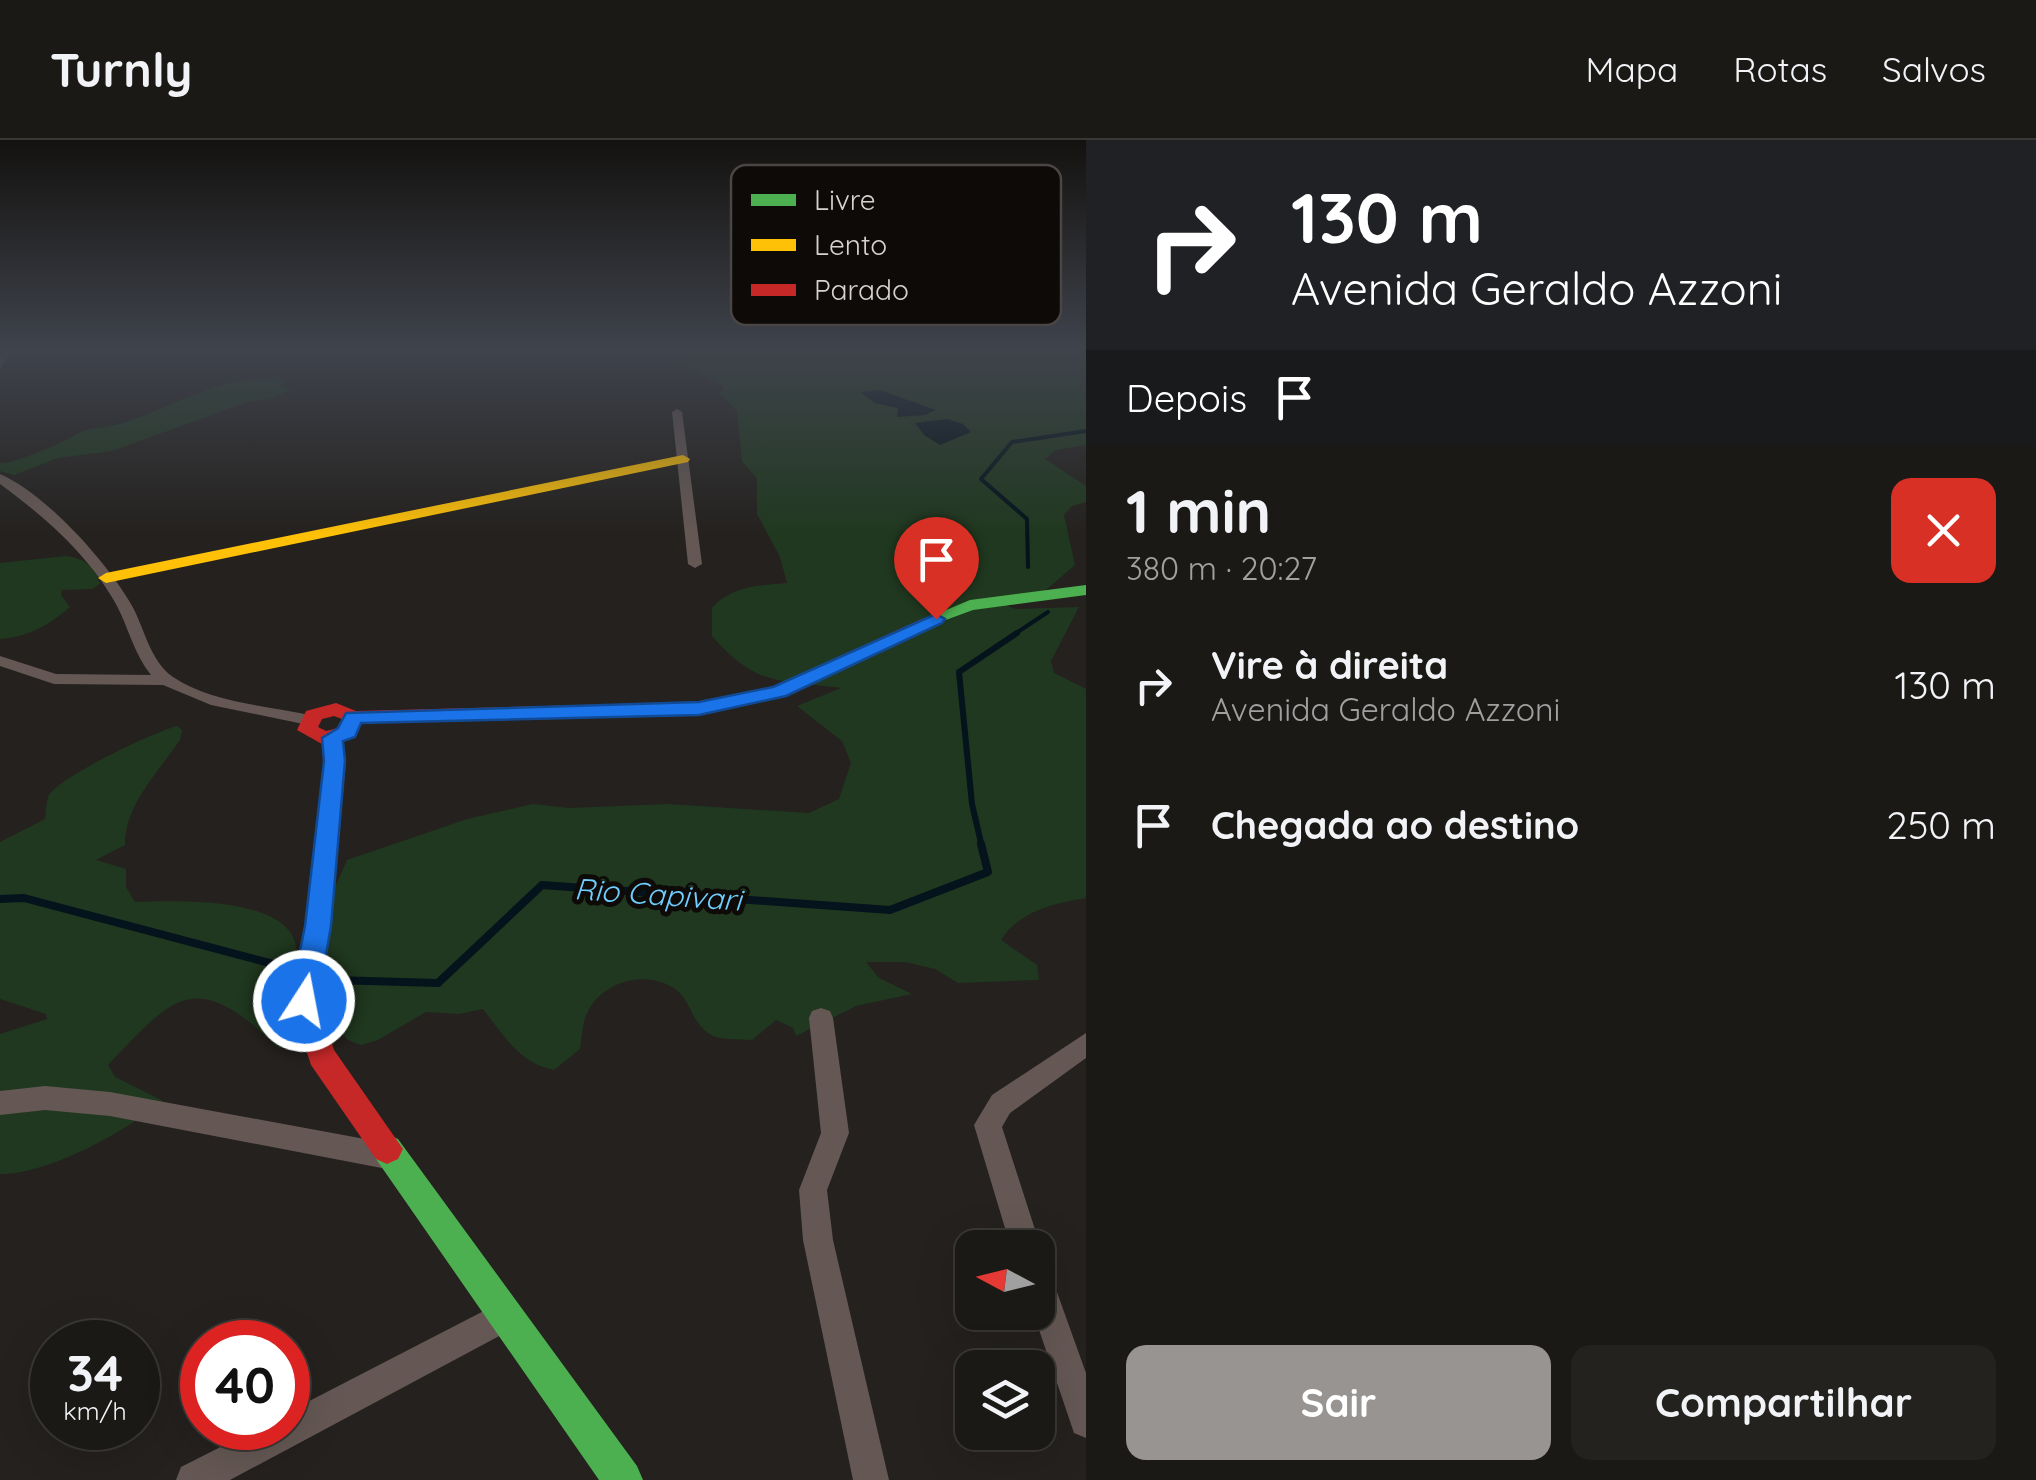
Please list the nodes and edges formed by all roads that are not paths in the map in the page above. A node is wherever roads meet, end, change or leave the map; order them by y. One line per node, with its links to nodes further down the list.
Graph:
1 (677, 412): 2 (street)
2 (682, 459): 6 (street); 7 (street)
3 (0, 478): 4 (street)
4 (20, 495): 5 (street); 7 (street)
5 (0, 501)
6 (695, 564)
7 (106, 578): 10 (street)
8 (1086, 590): 11 (street)
9 (0, 662): 10 (street)
10 (165, 680): 12 (street)
11 (353, 718): 12 (street); 13 (street)
12 (308, 720): 13 (street)
13 (332, 738): 17 (street)
14 (822, 1018): 24 (street)
15 (1086, 1044): 18 (street)
16 (0, 1104): 17 (street)
17 (392, 1157): 19 (street)
18 (1020, 1230)
19 (505, 1316): 22 (street); 23 (street)
20 (1055, 1330): 21 (street)
21 (1086, 1421)
22 (194, 1480)
23 (623, 1480)
24 (871, 1480)

